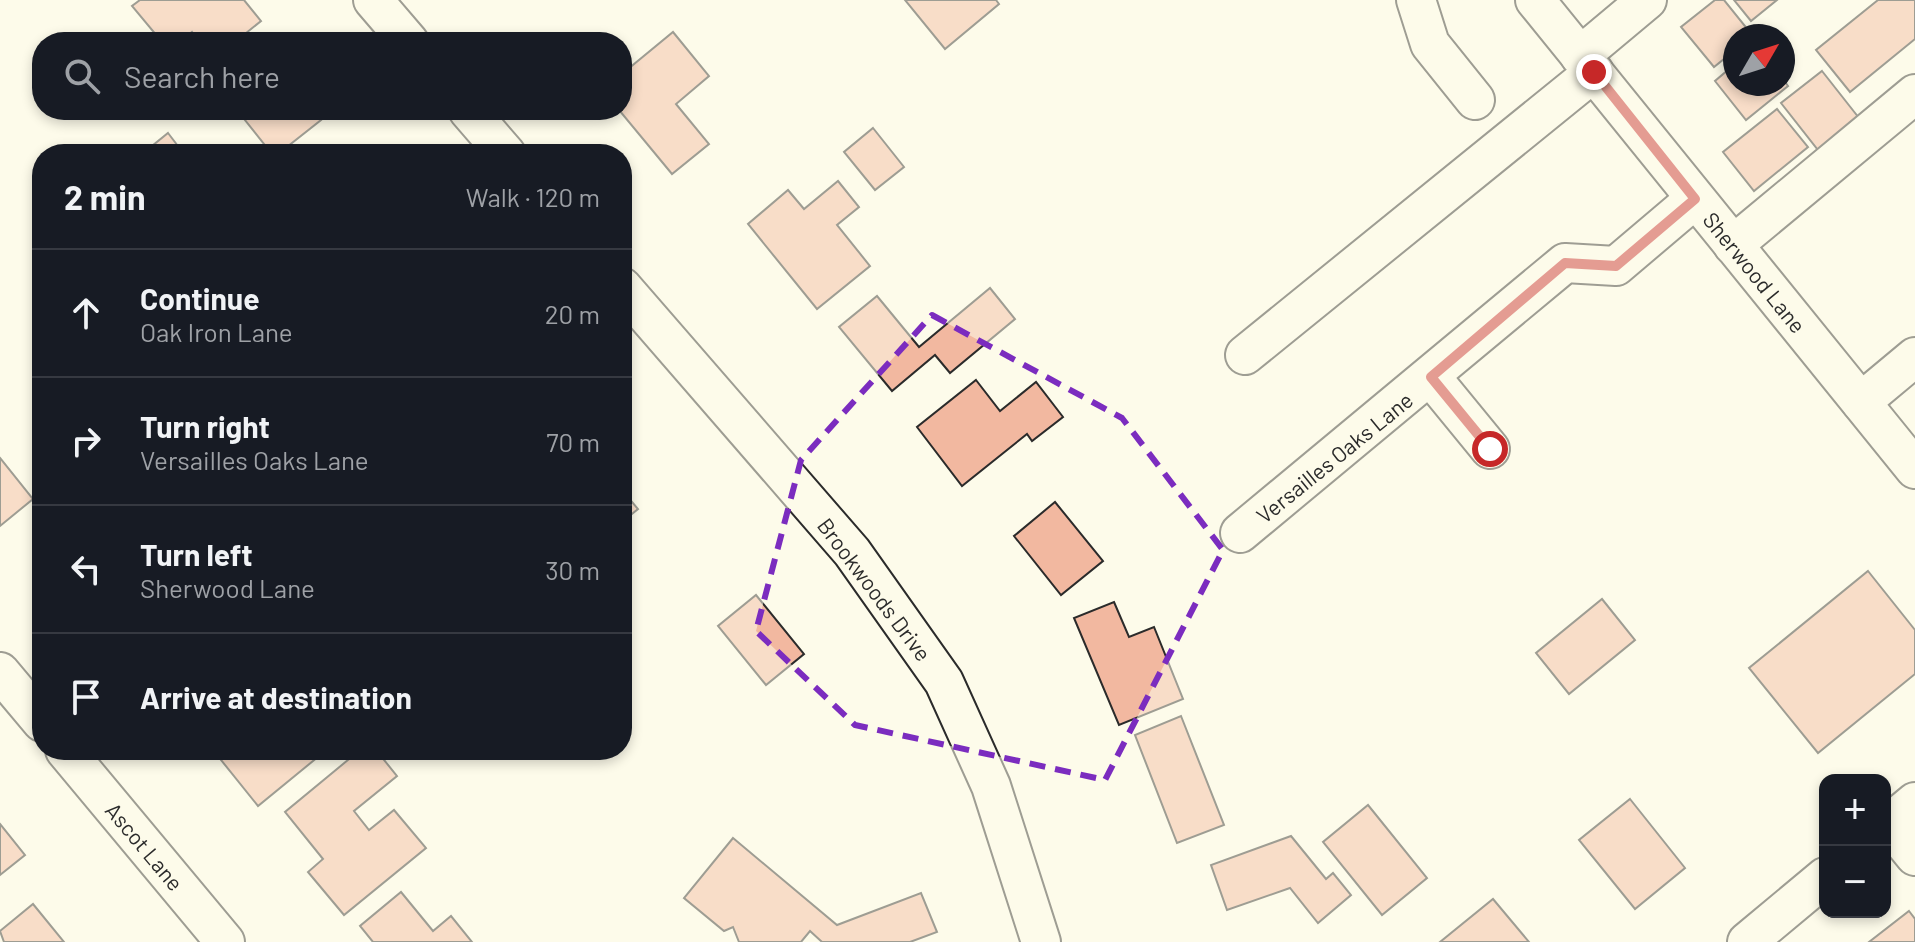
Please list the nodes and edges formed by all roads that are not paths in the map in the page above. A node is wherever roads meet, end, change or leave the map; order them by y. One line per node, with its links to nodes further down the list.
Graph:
1 (373, 0): 5 (street)
2 (1416, 0): 8 (street)
3 (1535, 0): 6 (street, Sherwood Lane)
4 (1647, 0): 6 (street)
5 (400, 32)
6 (1587, 64): 11 (street, Sherwood Lane); 14 (street)
7 (1915, 94): 12 (street)
8 (1475, 100)
9 (477, 120): 10 (street)
10 (497, 144)
11 (1695, 199): 12 (street, Sherwood Lane); 16 (street, Versailles Oaks Lane)
12 (1733, 245): 17 (street, Sherwood Lane)
13 (632, 299): 28 (street, Brookwoods Drive)
14 (1245, 355)
15 (1915, 357): 17 (street)
16 (1431, 377): 18 (street); 20 (street, Versailles Oaks Lane)
17 (1861, 402): 19 (street, Sherwood Lane)
18 (1490, 449)
19 (1915, 469)
20 (1240, 533)
21 (0, 672): 22 (street)
22 (32, 710)
23 (73, 760): 27 (street, Ascot Lane)
24 (1896, 818): 25 (street)
25 (1915, 856)
26 (1819, 882): 29 (street)
27 (225, 942)
28 (1041, 942)
29 (1747, 942)

